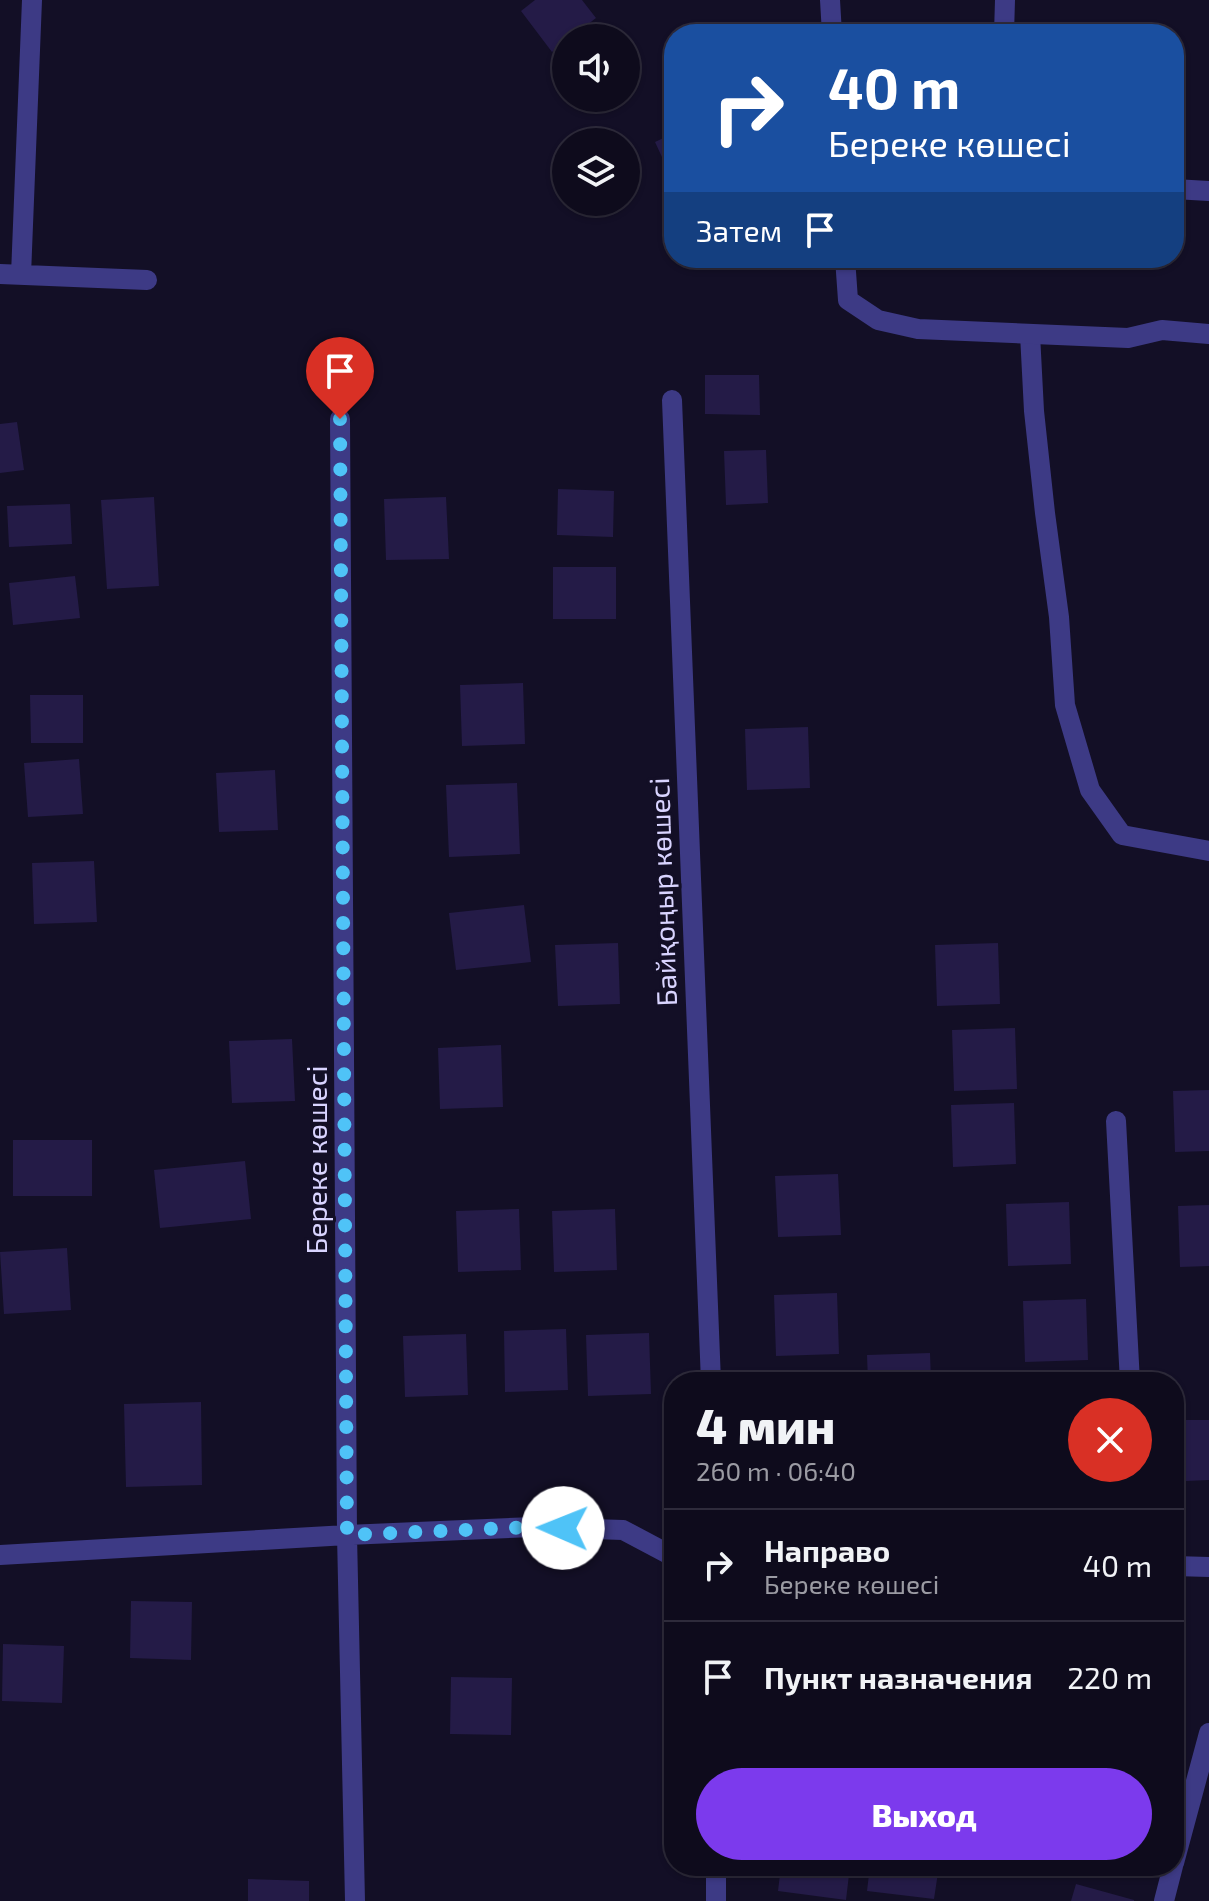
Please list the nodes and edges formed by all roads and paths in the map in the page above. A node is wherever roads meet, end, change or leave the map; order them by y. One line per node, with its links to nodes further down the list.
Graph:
1 (32, 0): 10 (street)
2 (830, 0): 4 (street)
3 (1005, 0): 5 (street)
4 (831, 24)
5 (1004, 24)
6 (1184, 190): 7 (street)
7 (1209, 191)
8 (846, 268): 12 (street)
9 (0, 274): 10 (street)
10 (21, 275): 11 (street)
11 (147, 280)
12 (1030, 334): 13 (street); 16 (street)
13 (1209, 334)
14 (672, 400): 18 (street, Байқоңыр көшесі)
15 (340, 419): 20 (street, Береке көшесі)
16 (1209, 851)
17 (1116, 1121): 19 (street)
18 (711, 1372)
19 (1129, 1372)
20 (347, 1535): 21 (street); 22 (street); 29 (street, Береке көшесі)
21 (664, 1552)
22 (0, 1555)
23 (1184, 1566): 24 (street)
24 (1209, 1567)
25 (1209, 1733): 26 (street)
26 (1184, 1827)
27 (716, 1876): 30 (street)
28 (1171, 1876): 31 (street)
29 (355, 1901)
30 (716, 1901)
31 (1164, 1901)

